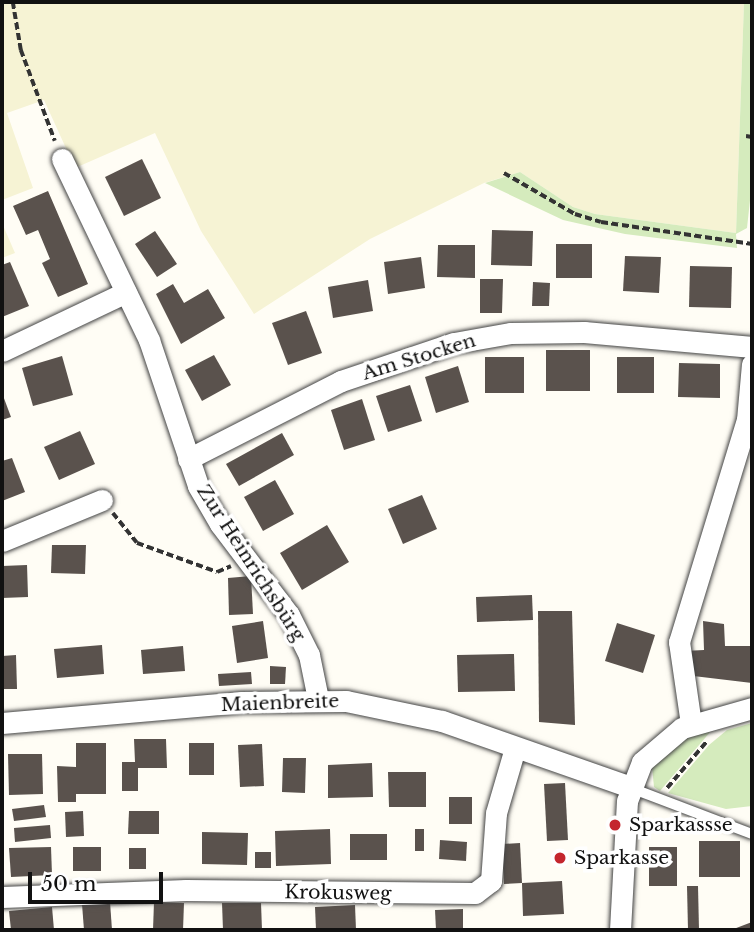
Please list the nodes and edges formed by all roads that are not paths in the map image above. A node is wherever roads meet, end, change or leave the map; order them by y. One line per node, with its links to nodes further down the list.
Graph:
1 (62, 159): 2 (street, Zur Heinrichsbürg)
2 (126, 292): 4 (street); 6 (street, Zur Heinrichsbürg)
3 (752, 347): 6 (street, Am Stocken)
4 (2, 351)
5 (752, 364): 12 (street)
6 (188, 459): 9 (street, Zur Heinrichsbürg)
7 (102, 500): 8 (street)
8 (2, 541)
9 (318, 698): 11 (street, Maienbreite); 13 (street, Maienbreite)
10 (752, 708): 12 (street)
11 (2, 723)
12 (691, 724): 14 (street)
13 (515, 748): 14 (street, Maienbreite); 16 (street, Krokusweg)
14 (630, 787): 15 (lane); 17 (street)
15 (752, 834)
16 (2, 896)
17 (620, 930)

